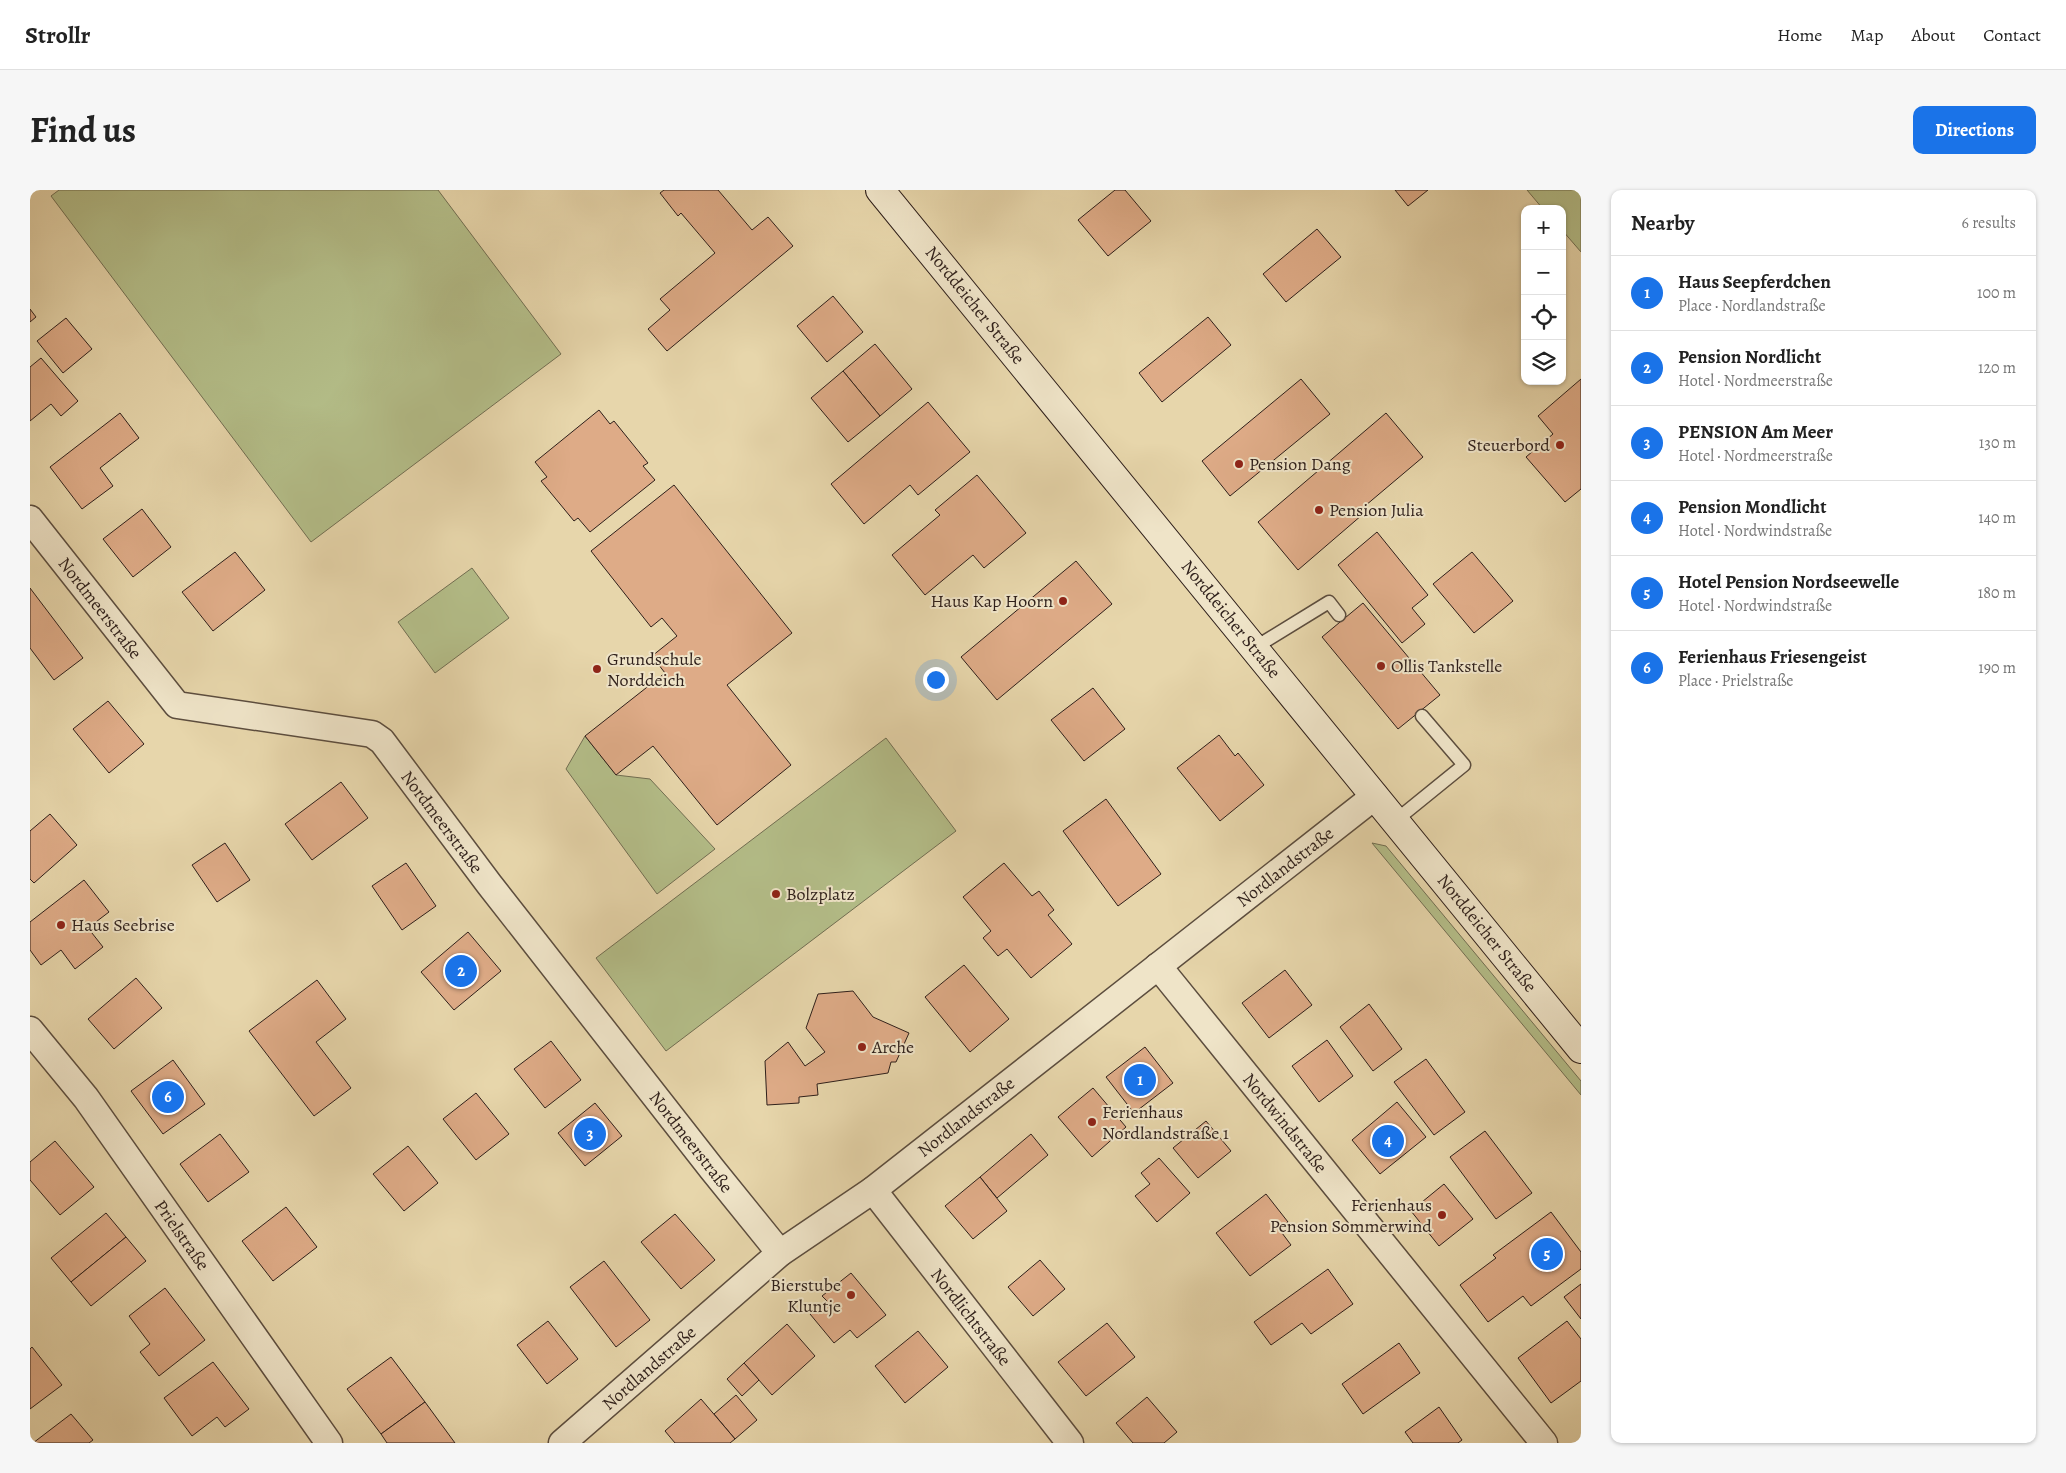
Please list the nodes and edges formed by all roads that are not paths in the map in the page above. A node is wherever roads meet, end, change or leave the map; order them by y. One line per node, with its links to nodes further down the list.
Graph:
1 (880, 190): 4 (street, Norddeicher Straße)
2 (30, 519): 12 (street, Nordmeerstraße)
3 (1339, 615): 4 (lane)
4 (1254, 648): 6 (street, Norddeicher Straße)
5 (1422, 716): 7 (lane)
6 (1375, 796): 7 (street, Norddeicher Straße); 8 (street, Nordlandstraße)
7 (1395, 821): 10 (street, Norddeicher Straße)
8 (1158, 966): 11 (street, Nordlandstraße); 16 (street, Nordwindstraße)
9 (30, 1030): 13 (street, Prielstraße)
10 (1581, 1048)
11 (872, 1190): 12 (street, Nordlandstraße); 15 (street, Nordlichtstraße)
12 (780, 1253): 14 (street, Nordlandstraße)
13 (329, 1443)
14 (562, 1443)
15 (1070, 1443)
16 (1544, 1443)

